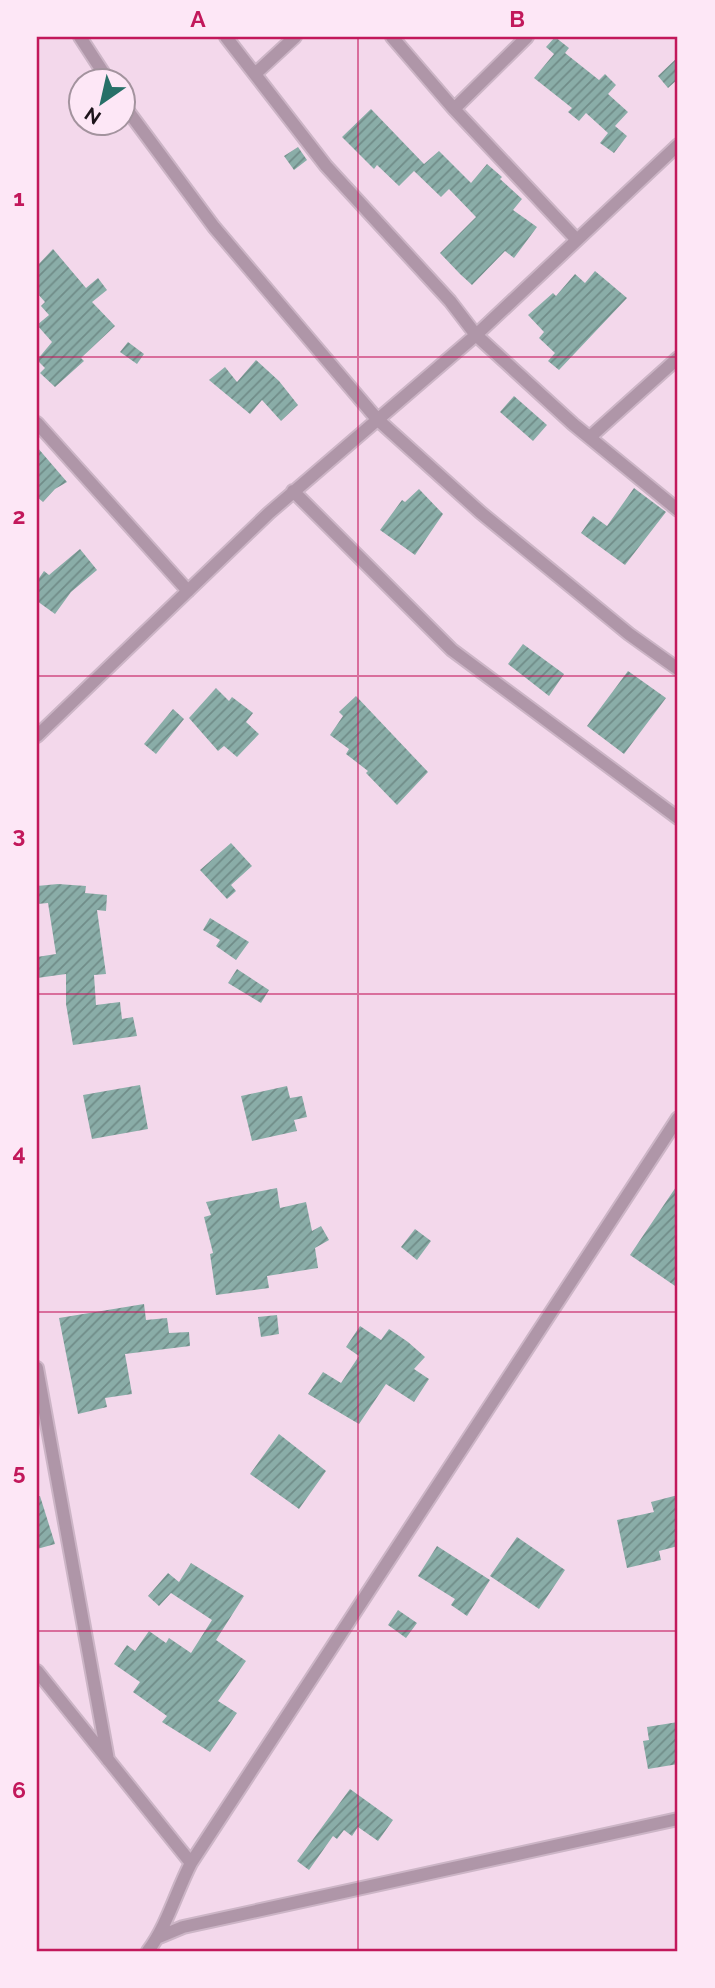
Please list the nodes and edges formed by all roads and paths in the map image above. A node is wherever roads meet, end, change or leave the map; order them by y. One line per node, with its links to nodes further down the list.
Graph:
1 (80, 37): 6 (street)
2 (226, 37): 7 (street)
3 (295, 37): 7 (street)
4 (392, 37): 8 (street)
5 (527, 37): 8 (street)
6 (99, 66)
7 (255, 74): 12 (street)
8 (454, 109): 11 (street)
9 (136, 122): 14 (street)
10 (678, 145): 11 (street)
11 (576, 239): 12 (street)
12 (475, 335): 14 (street); 16 (street)
13 (678, 358): 16 (street)
14 (377, 419): 17 (street); 20 (street)
15 (37, 423): 19 (street)
16 (590, 438): 18 (street)
17 (293, 491): 19 (street); 22 (street)
18 (678, 510)
19 (188, 591): 21 (street)
20 (678, 669)
21 (37, 736)
22 (678, 818)
23 (678, 1118): 28 (street)
24 (37, 1368): 26 (street)
25 (37, 1671): 26 (street)
26 (108, 1760): 28 (street)
27 (678, 1819): 29 (street)
28 (191, 1863): 29 (street)
29 (159, 1937): 30 (street)
30 (148, 1951)

